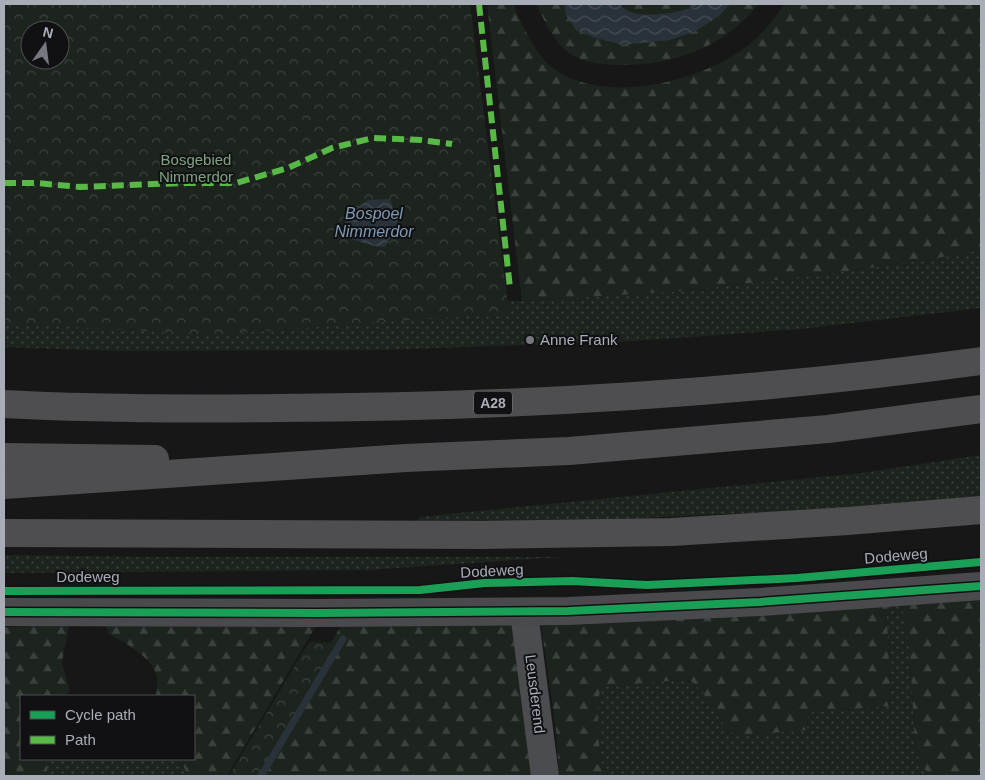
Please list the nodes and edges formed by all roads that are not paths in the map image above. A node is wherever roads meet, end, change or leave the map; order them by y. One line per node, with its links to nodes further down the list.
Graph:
1 (981, 361): 2 (highway, A28)
2 (4, 404)
3 (981, 409): 5 (highway)
4 (4, 456): 5 (highway)
5 (406, 458): 6 (highway)
6 (4, 485)
7 (981, 510): 8 (highway)
8 (4, 533)
9 (981, 586): 11 (street)
10 (4, 612): 11 (street)
11 (524, 612): 12 (street, Leusderend)
12 (545, 776)

